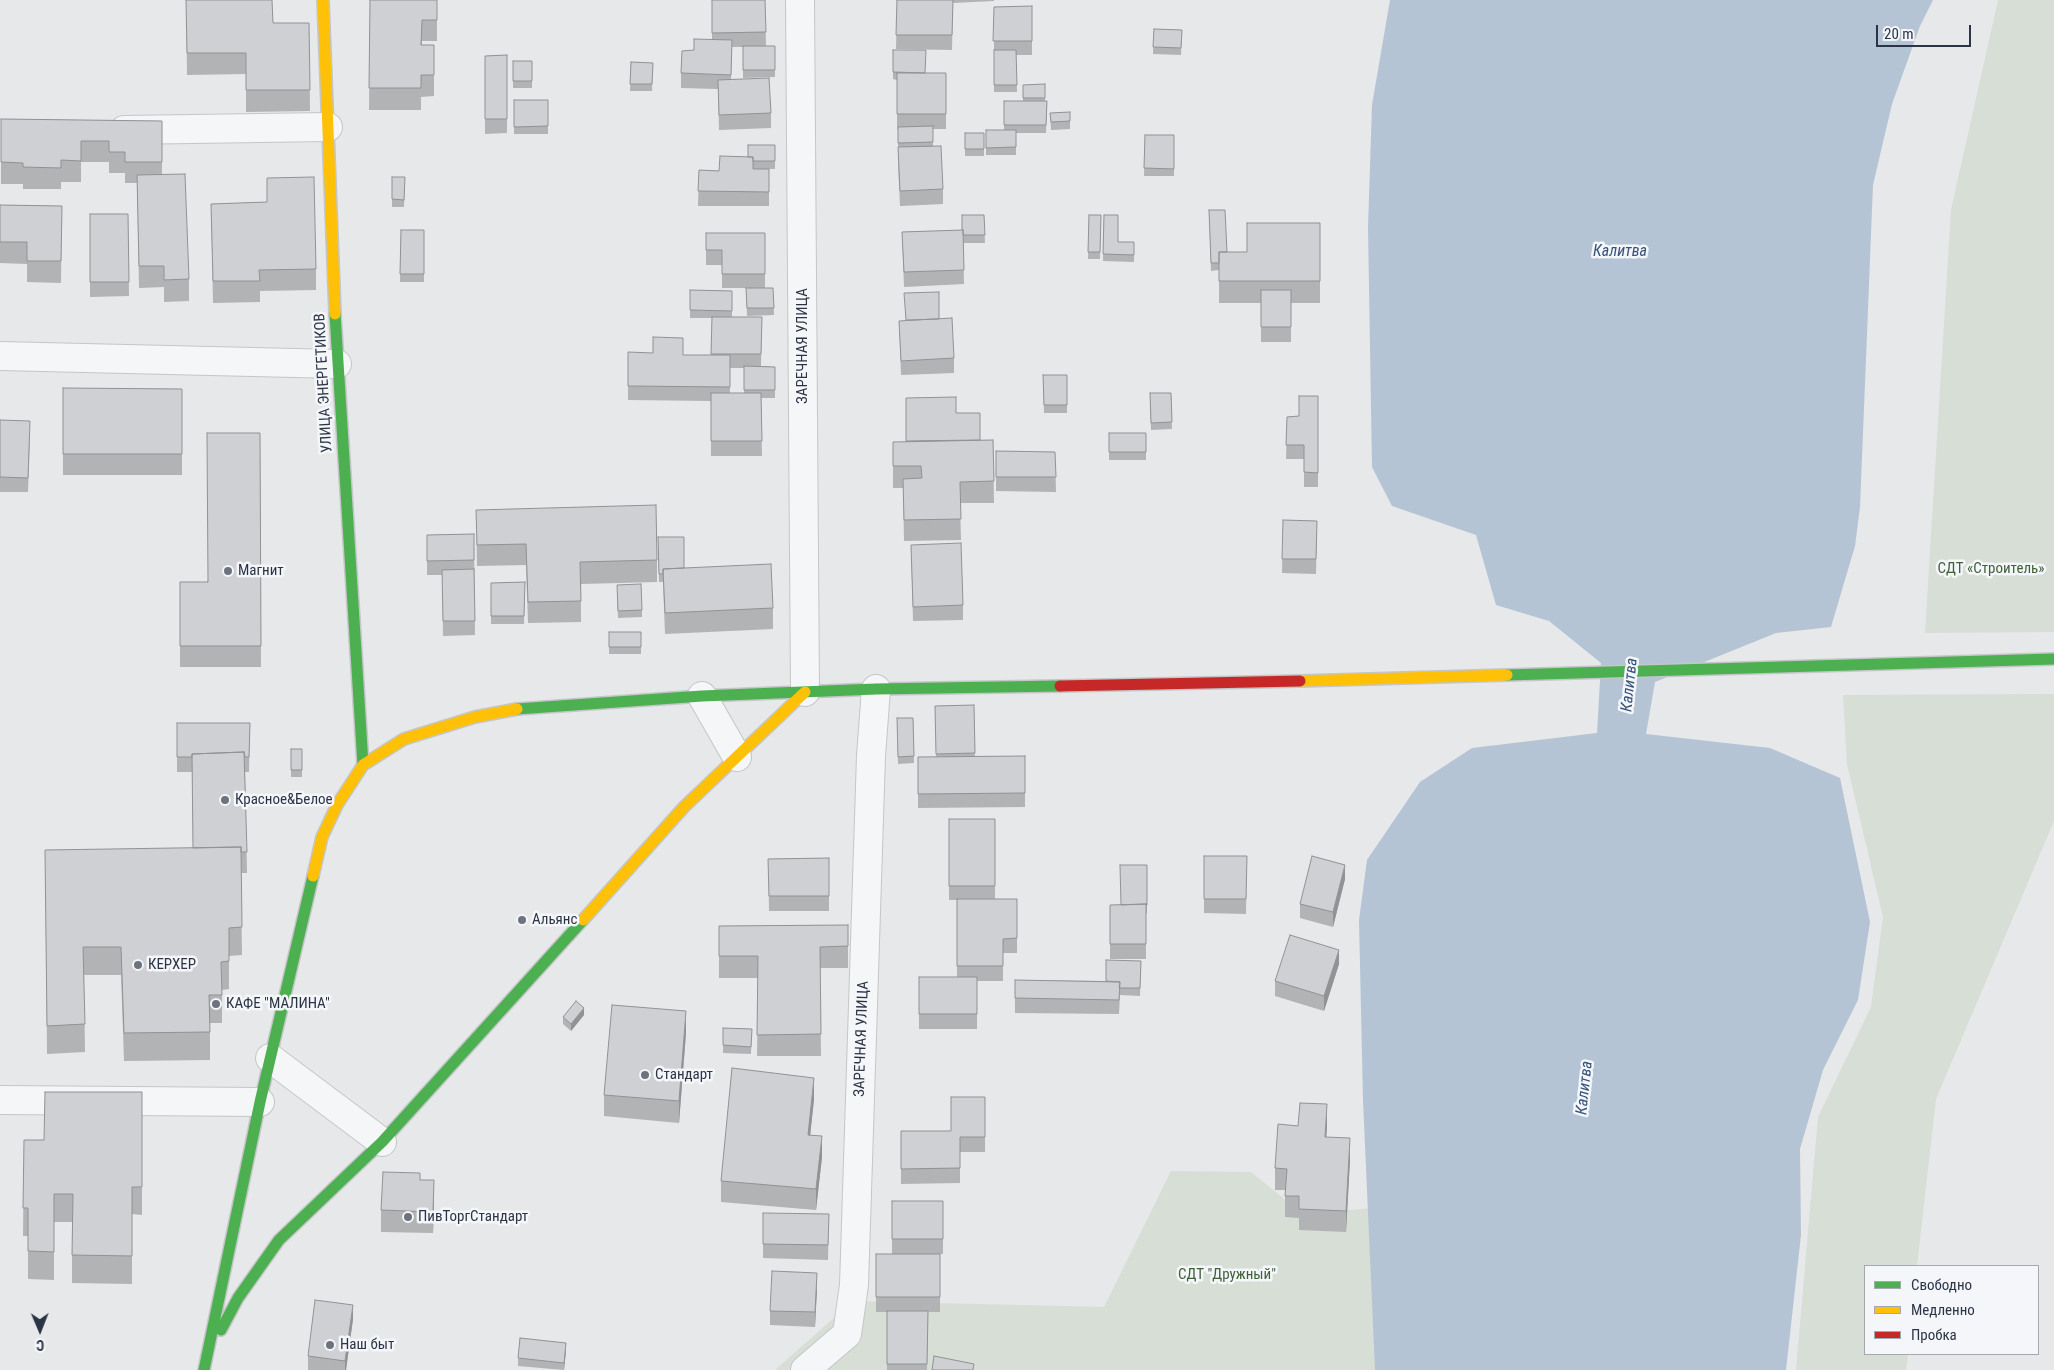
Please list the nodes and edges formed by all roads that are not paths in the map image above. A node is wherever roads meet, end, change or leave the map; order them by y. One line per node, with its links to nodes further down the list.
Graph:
1 (323, 0): 3 (main road, УЛИЦА ЭНЕРГЕТИКОВ)
2 (800, 0): 9 (street, ЗАРЕЧНАЯ УЛИЦА)
3 (328, 127): 4 (street); 6 (main road, УЛИЦА ЭНЕРГЕТИКОВ)
4 (100, 130)
5 (0, 356): 6 (street)
6 (337, 364): 12 (main road, УЛИЦА ЭНЕРГЕТИКОВ)
7 (2054, 659): 8 (main road)
8 (876, 689): 9 (main road); 18 (street, ЗАРЕЧНАЯ УЛИЦА)
9 (805, 692): 10 (main road); 11 (main road)
10 (702, 696): 11 (street); 12 (main road)
11 (736, 757): 16 (main road)
12 (364, 764): 13 (main road)
13 (270, 1058): 15 (main road); 16 (street)
14 (0, 1100): 15 (street)
15 (260, 1102): 17 (main road)
16 (382, 1142): 17 (main road)
17 (209, 1367)
18 (804, 1370)

